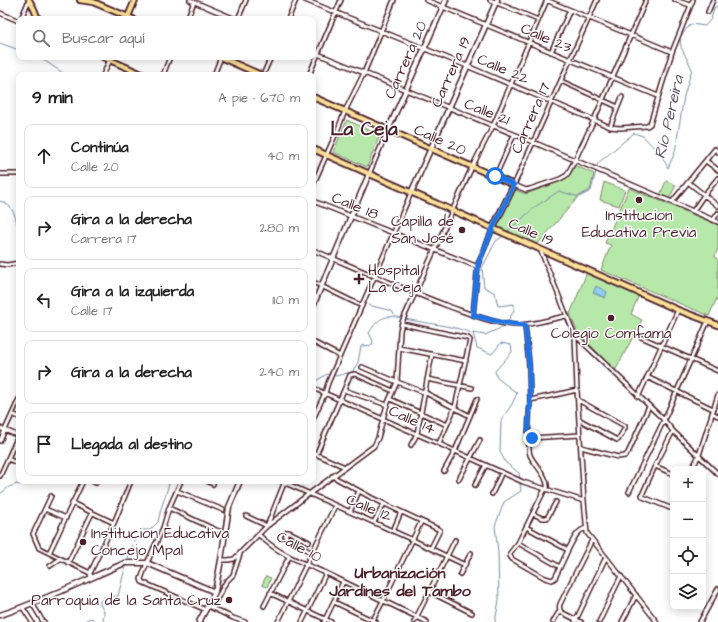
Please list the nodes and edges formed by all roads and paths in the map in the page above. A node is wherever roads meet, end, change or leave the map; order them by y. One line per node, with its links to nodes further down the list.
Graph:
1 (29, 0): 25 (main road); 30 (street)
2 (80, 0): 19 (main road)
3 (135, 0): 33 (main road)
4 (190, 0): 20 (street)
5 (246, 0): 36 (street)
6 (296, 0): 37 (street)
7 (305, 0): 29 (street, Calle 22)
8 (341, 0): 29 (street)
9 (394, 0): 42 (street)
10 (426, 0): 24 (street, Calle 23)
11 (446, 0): 24 (main road, Carrera 20)
12 (490, 0): 21 (street)
13 (547, 0): 26 (street); 40 (street)
14 (597, 0): 38 (street, Carrera 17)
15 (646, 0): 43 (street)
16 (675, 0): 23 (street)
17 (693, 0): 23 (street)
18 (713, 0): 27 (street)
19 (94, 1): 32 (main road)
20 (195, 1): 34 (street); 35 (street)
21 (496, 1): 40 (street); 41 (main road, Carrera 19)
22 (35, 2): 25 (main road)
23 (690, 5): 47 (street)
24 (443, 7): 41 (street, Calle 23); 45 (main road, Carrera 20)
25 (34, 9): 31 (main road)
26 (570, 10): 38 (street); 46 (street)
27 (708, 12)
28 (0, 13): 39 (street)
29 (336, 13): 42 (street, Calle 22); 48 (street)
30 (22, 16)
31 (37, 16)
32 (125, 16)
33 (130, 16)
34 (188, 16)
35 (229, 16)
36 (238, 16)
37 (289, 16)
38 (589, 18): 43 (street); 57 (street, Carrera 17)
39 (16, 20)
40 (538, 20): 44 (street)
41 (486, 25): 44 (street, Calle 23); 58 (main road, Carrera 19)
42 (381, 31): 45 (street, Calle 22); 66 (street)
43 (631, 35): 47 (street); 67 (street)
44 (528, 43): 46 (street, Calle 23); 69 (street)
45 (424, 49): 58 (street, Calle 22); 70 (main road, Carrera 20)
46 (551, 52): 57 (street, Calle 23)
47 (672, 52): 71 (street)
48 (318, 54): 49 (street); 66 (street, Calle 21)
49 (316, 59)
50 (110, 60): 59 (street)
51 (112, 60): 60 (main road)
52 (169, 60): 61 (street)
53 (220, 60): 62 (street)
54 (228, 60): 63 (main road)
55 (270, 60): 64 (street)
56 (315, 60): 65 (street)
57 (570, 60): 67 (street, Calle 23); 68 (street, Carrera 17)
58 (467, 66): 69 (street, Calle 22); 77 (main road, Carrera 19)
59 (104, 72)
60 (138, 72)
61 (164, 72)
62 (215, 72)
63 (255, 72)
64 (264, 72)
65 (310, 72)
66 (364, 73): 70 (street, Calle 21); 78 (street)
67 (613, 78): 71 (street, Calle 23); 74 (street)
68 (561, 81): 74 (street); 75 (street, Carrera 17)
69 (510, 84): 75 (street, Calle 22); 80 (street)
70 (405, 90): 77 (street, Calle 21); 82 (main road, Carrera 20)
71 (658, 96): 81 (street, Calle 22)
72 (622, 97): 76 (street)
73 (316, 98): 78 (main road, Calle 20)
74 (603, 100): 76 (street); 79 (street)
75 (551, 102): 79 (street, Calle 22); 84 (street, Carrera 17)
76 (618, 107): 81 (street)
77 (449, 108): 80 (street, Calle 21); 86 (main road, Carrera 19)
78 (345, 111): 82 (main road, Calle 20); 89 (street)
79 (594, 120): 81 (street, Calle 22); 90 (street)
80 (493, 126): 83 (street, Calle 21); 92 (street)
81 (610, 127)
82 (388, 130): 86 (main road, Calle 20); 96 (street, Carrera 20)
83 (514, 135): 84 (street, Calle 21); 97 (street)
84 (533, 142): 90 (street, Calle 21); 101 (street, Carrera 17)
85 (718, 146): 88 (street)
86 (431, 149): 92 (main road, Calle 20); 102 (main road, Carrera 19)
87 (316, 150): 89 (main road, Calle 19)
88 (717, 150): 91 (street)
89 (326, 155): 96 (main road, Calle 19); 98 (street)
90 (575, 160): 101 (street); 105 (street, Calle 21)
91 (706, 161): 93 (street); 100 (street)
92 (472, 166): 97 (main road, Calle 20); 107 (street)
93 (718, 170)
94 (0, 174): 95 (street)
95 (16, 174)
96 (369, 174): 102 (main road, Calle 19); 110 (main road, Carrera 20)
97 (495, 176): 101 (main road, Calle 20)
98 (316, 178)
99 (718, 178): 103 (street)
100 (688, 182): 103 (street); 105 (street)
101 (514, 185): 113 (main road, Carrera 17)
102 (412, 192): 107 (main road, Calle 19); 114 (street, Carrera 19)
103 (704, 195): 106 (street); 108 (street)
104 (316, 202): 110 (street, Calle 18)
105 (672, 202): 108 (street, Calle 21)
106 (718, 206)
107 (452, 210): 113 (main road, Calle 19); 116 (street)
108 (693, 211): 111 (street, Calle 21)
109 (718, 212): 111 (street)
110 (351, 216): 114 (street, Calle 18); 118 (main road, Carrera 20)
111 (713, 220): 112 (street, Calle 21)
112 (718, 222)
113 (493, 228): 115 (main road, Calle 19); 121 (street, Carrera 17)
114 (394, 233): 116 (street, Calle 18); 122 (street, Carrera 19)
115 (540, 249): 128 (main road, Calle 19); 130 (street)
116 (434, 250): 121 (street, Calle 18); 125 (street)
117 (316, 251): 118 (street)
118 (333, 259): 122 (street); 124 (main road, Carrera 20)
119 (0, 264): 120 (street)
120 (16, 264)
121 (478, 267): 129 (street, Carrera 17)
122 (375, 276): 125 (street); 127 (street, Carrera 19)
123 (316, 283): 124 (street)
124 (322, 286): 126 (main road, Carrera 20); 127 (street)
125 (415, 294): 129 (street); 132 (street)
126 (316, 299)
127 (362, 306): 143 (street, Carrera 19)
128 (678, 310): 131 (main road, Calle 19); 140 (street)
129 (473, 315): 133 (street)
130 (567, 316): 133 (street); 135 (street)
131 (708, 321): 134 (main road, Calle 19); 144 (street)
132 (402, 323): 141 (street); 145 (street)
133 (525, 325): 165 (street)
134 (718, 325)
135 (575, 336): 138 (street); 139 (street)
136 (641, 337): 140 (street)
137 (316, 344): 143 (street)
138 (583, 344): 139 (street); 161 (street)
139 (576, 346): 155 (street)
140 (661, 346): 144 (street); 148 (street)
141 (399, 348): 142 (street); 150 (street)
142 (432, 354): 145 (street); 149 (street)
143 (340, 356): 158 (street, Carrera 19)
144 (691, 358): 147 (street); 157 (street)
145 (466, 361): 151 (street)
146 (362, 367): 150 (street)
147 (718, 370)
148 (647, 377): 157 (street); 161 (street)
149 (427, 379): 151 (street); 159 (street)
150 (397, 382): 156 (street); 159 (street)
151 (460, 386): 152 (street); 171 (street)
152 (472, 388)
153 (316, 389): 158 (street, Calle 14)
154 (344, 390): 156 (street); 163 (street); 168 (street)
155 (577, 390): 165 (street); 166 (street)
156 (393, 391): 162 (street)
157 (676, 392): 172 (street); 181 (street)
158 (325, 393): 163 (street, Calle 14); 173 (street, Carrera 19)
159 (426, 393): 171 (street); 175 (street)
160 (718, 395): 167 (street)
161 (638, 397): 170 (street)
162 (390, 399): 168 (street); 175 (street)
163 (340, 400): 179 (street, Calle 14); 197 (street)
164 (477, 400): 177 (street)
165 (530, 400): 189 (street)
166 (578, 400): 180 (street); 180 (street)
167 (717, 401): 172 (street)
168 (387, 405): 179 (street)
169 (16, 406): 174 (street)
170 (648, 406): 181 (street); 195 (street)
171 (455, 407): 177 (street); 182 (street)
172 (713, 411): 178 (street); 199 (street)
173 (316, 412)
174 (12, 414): 176 (street); 184 (street)
175 (422, 414): 182 (street); 186 (street)
176 (16, 416)
177 (470, 416): 196 (street)
178 (718, 416)
179 (383, 419): 186 (street, Calle 14); 206 (street)
180 (580, 420): 188 (street)
181 (664, 420): 185 (street); 224 (street)
182 (447, 425): 193 (street)
183 (0, 428): 184 (street)
184 (5, 430): 187 (street); 191 (street)
185 (673, 431): 199 (street); 204 (street)
186 (417, 434): 193 (street, Calle 14); 194 (street)
187 (16, 435)
188 (580, 435): 189 (street); 195 (street)
189 (530, 438): 221 (street)
190 (480, 440): 200 (street)
191 (0, 441)
192 (16, 441): 201 (street)
193 (439, 443): 196 (street, Calle 14)
194 (411, 445)
195 (581, 447): 228 (street)
196 (455, 451): 200 (street, Calle 14); 207 (street)
197 (316, 452)
198 (316, 454): 206 (street)
199 (698, 455): 205 (street); 210 (street)
200 (471, 458): 203 (street, Calle 14); 213 (street)
201 (8, 459): 202 (street); 211 (street)
202 (16, 463)
203 (486, 465): 208 (street, Calle 14); 220 (street)
204 (655, 466): 209 (street); 234 (street)
205 (693, 466)
206 (345, 467): 212 (street)
207 (444, 472)
208 (502, 472): 221 (street, Calle 14); 226 (street)
209 (670, 473)
210 (718, 474)
211 (0, 476)
212 (332, 476): 223 (street); 225 (street)
213 (459, 479)
214 (82, 484): 230 (street)
215 (130, 484): 245 (street)
216 (180, 484): 222 (street)
217 (239, 484): 250 (main road)
218 (283, 484): 246 (street)
219 (288, 484): 225 (street, Calle 12)
220 (475, 485)
221 (546, 489): 228 (street, Calle 14); 240 (street)
222 (177, 491): 233 (street); 236 (street)
223 (359, 491): 231 (street); 237 (street)
224 (629, 492)
225 (309, 494): 232 (street, Calle 12); 246 (street)
226 (492, 494)
227 (51, 496): 235 (street)
228 (584, 501): 248 (street)
229 (556, 502): 240 (street)
230 (72, 503): 239 (street); 242 (street)
231 (384, 504): 238 (street); 243 (street)
232 (335, 506): 237 (street, Calle 12); 261 (street)
233 (169, 508): 250 (street); 269 (street)
234 (670, 508)
235 (45, 509): 242 (street); 260 (street)
236 (222, 510)
237 (350, 512): 243 (street, Calle 12)
238 (402, 512): 244 (street); 249 (street)
239 (92, 513): 245 (street); 268 (street)
240 (533, 514): 247 (street)
241 (246, 516): 246 (street)
242 (66, 518): 260 (street)
243 (374, 522): 249 (street, Calle 12)
244 (421, 522): 252 (street); 257 (street)
245 (114, 523): 276 (street)
246 (267, 526): 251 (street)
247 (526, 527): 256 (street); 258 (street)
248 (586, 528): 254 (street); 258 (street)
249 (393, 531): 252 (street, Calle 12)
250 (226, 533): 267 (main road)
251 (259, 535): 259 (street); 264 (street, Calle 10)
252 (413, 540): 257 (street, Calle 12); 284 (street)
253 (455, 540): 263 (street)
254 (592, 540): 265 (street); 291 (street)
255 (309, 542): 261 (street)
256 (518, 543): 273 (street); 273 (street)
257 (431, 548): 263 (street, Calle 12)
258 (568, 550): 273 (street)
259 (241, 552): 267 (street); 290 (street)
260 (49, 553): 266 (street)
261 (312, 553): 270 (street)
262 (470, 553): 271 (street)
263 (447, 556): 271 (street, Calle 12); 281 (street)
264 (289, 557): 270 (street, Calle 10); 282 (street)
265 (606, 558): 277 (street); 299 (street)
266 (60, 559): 268 (street); 272 (street)
267 (221, 560): 280 (main road)
268 (68, 563): 276 (street)
269 (147, 563): 276 (main road); 280 (main road); 290 (street)
270 (306, 564): 274 (street, Calle 10); 285 (street)
271 (465, 565): 275 (street)
272 (50, 566)
273 (560, 567)
274 (326, 573): 278 (street, Calle 10); 292 (street)
275 (460, 574)
276 (90, 575): 287 (main road)
277 (621, 576): 283 (street); 312 (street)
278 (344, 582): 284 (street, Calle 10); 286 (street)
279 (718, 589): 315 (street)
280 (215, 592): 290 (main road)
281 (430, 592): 293 (street); 295 (street)
282 (270, 593): 285 (street); 288 (street)
283 (636, 595): 313 (street); 314 (street)
284 (383, 601): 295 (street, Calle 10); 298 (street)
285 (288, 602): 292 (street); 305 (street)
286 (334, 602): 297 (street); 298 (street)
287 (32, 603): 289 (main road); 301 (street)
288 (264, 606)
289 (22, 608): 294 (main road); 300 (street)
290 (209, 608): 296 (street); 302 (main road)
291 (560, 610): 299 (street); 310 (street)
292 (308, 611): 297 (street); 306 (street)
293 (472, 613)
294 (0, 615)
295 (417, 617): 308 (street); 309 (street, Calle 10)
296 (233, 618): 303 (street); 304 (street)
297 (325, 621): 307 (street)
298 (374, 621)
299 (576, 621): 311 (street)
300 (32, 622)
301 (44, 622)
302 (199, 622)
303 (230, 622)
304 (245, 622)
305 (278, 622)
306 (302, 622)
307 (331, 622)
308 (414, 622)
309 (427, 622)
310 (553, 622)
311 (581, 622)
312 (599, 622)
313 (622, 622)
314 (657, 622)
315 (700, 622)

